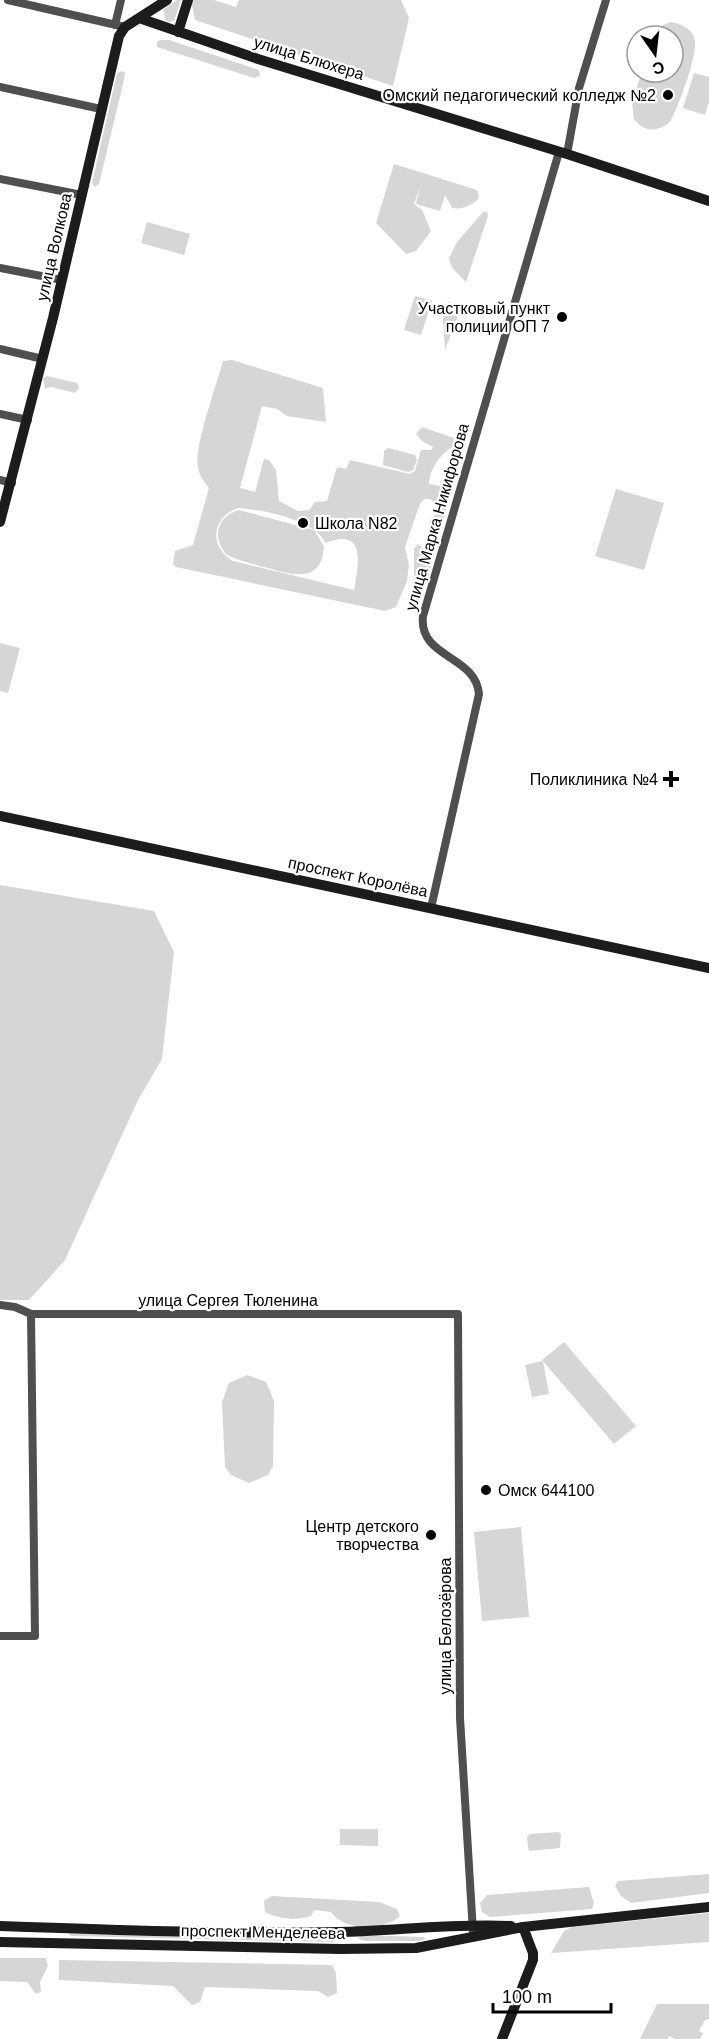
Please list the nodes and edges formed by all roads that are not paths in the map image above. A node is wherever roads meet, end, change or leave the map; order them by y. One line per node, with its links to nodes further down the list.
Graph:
1 (8, 0): 7 (street)
2 (121, 0): 7 (street)
3 (167, 0): 6 (main road)
4 (188, 0): 8 (main road)
5 (606, 0): 11 (street, улица Марка Никифорова)
6 (141, 19): 7 (main road); 8 (main road, улица Блюхера)
7 (120, 26): 10 (main road, улица Волкова)
8 (178, 32): 11 (main road, улица Блюхера)
9 (0, 87): 10 (street)
10 (101, 109): 13 (main road, улица Волкова)
11 (563, 153): 14 (main road, улица Блюхера); 25 (street, улица Марка Никифорова)
12 (0, 178): 13 (street)
13 (82, 195): 16 (main road, улица Волкова)
14 (709, 201)
15 (0, 268): 16 (street)
16 (62, 280): 18 (main road, улица Волкова)
17 (0, 349): 18 (street)
18 (43, 358): 20 (main road, улица Волкова)
19 (0, 414): 20 (street)
20 (28, 420): 22 (main road, улица Волкова)
21 (0, 480): 22 (street)
22 (12, 483): 23 (main road, улица Волкова)
23 (0, 522)
24 (0, 816): 25 (main road, проспект Королёва)
25 (431, 908): 26 (main road, проспект Королёва)
26 (709, 968)
27 (0, 1305): 28 (street, улица Сергея Тюленина)
28 (31, 1314): 29 (street, улица Сергея Тюленина); 30 (street)
29 (458, 1314): 32 (street, улица Белозёрова)
30 (0, 1636)
31 (709, 1907): 34 (main road, проспект Менделеева)
32 (472, 1924): 34 (main road, проспект Менделеева); 35 (main road, проспект Менделеева); 36 (street, улица Белозёрова)
33 (0, 1926): 35 (main road, проспект Менделеева)
34 (523, 1927): 36 (main road, проспект Менделеева); 39 (main road)
35 (54, 1928): 38 (main road)
36 (473, 1938): 38 (main road, проспект Менделеева)
37 (0, 1942): 38 (main road, проспект Менделеева)
38 (53, 1943)
39 (502, 2039)

